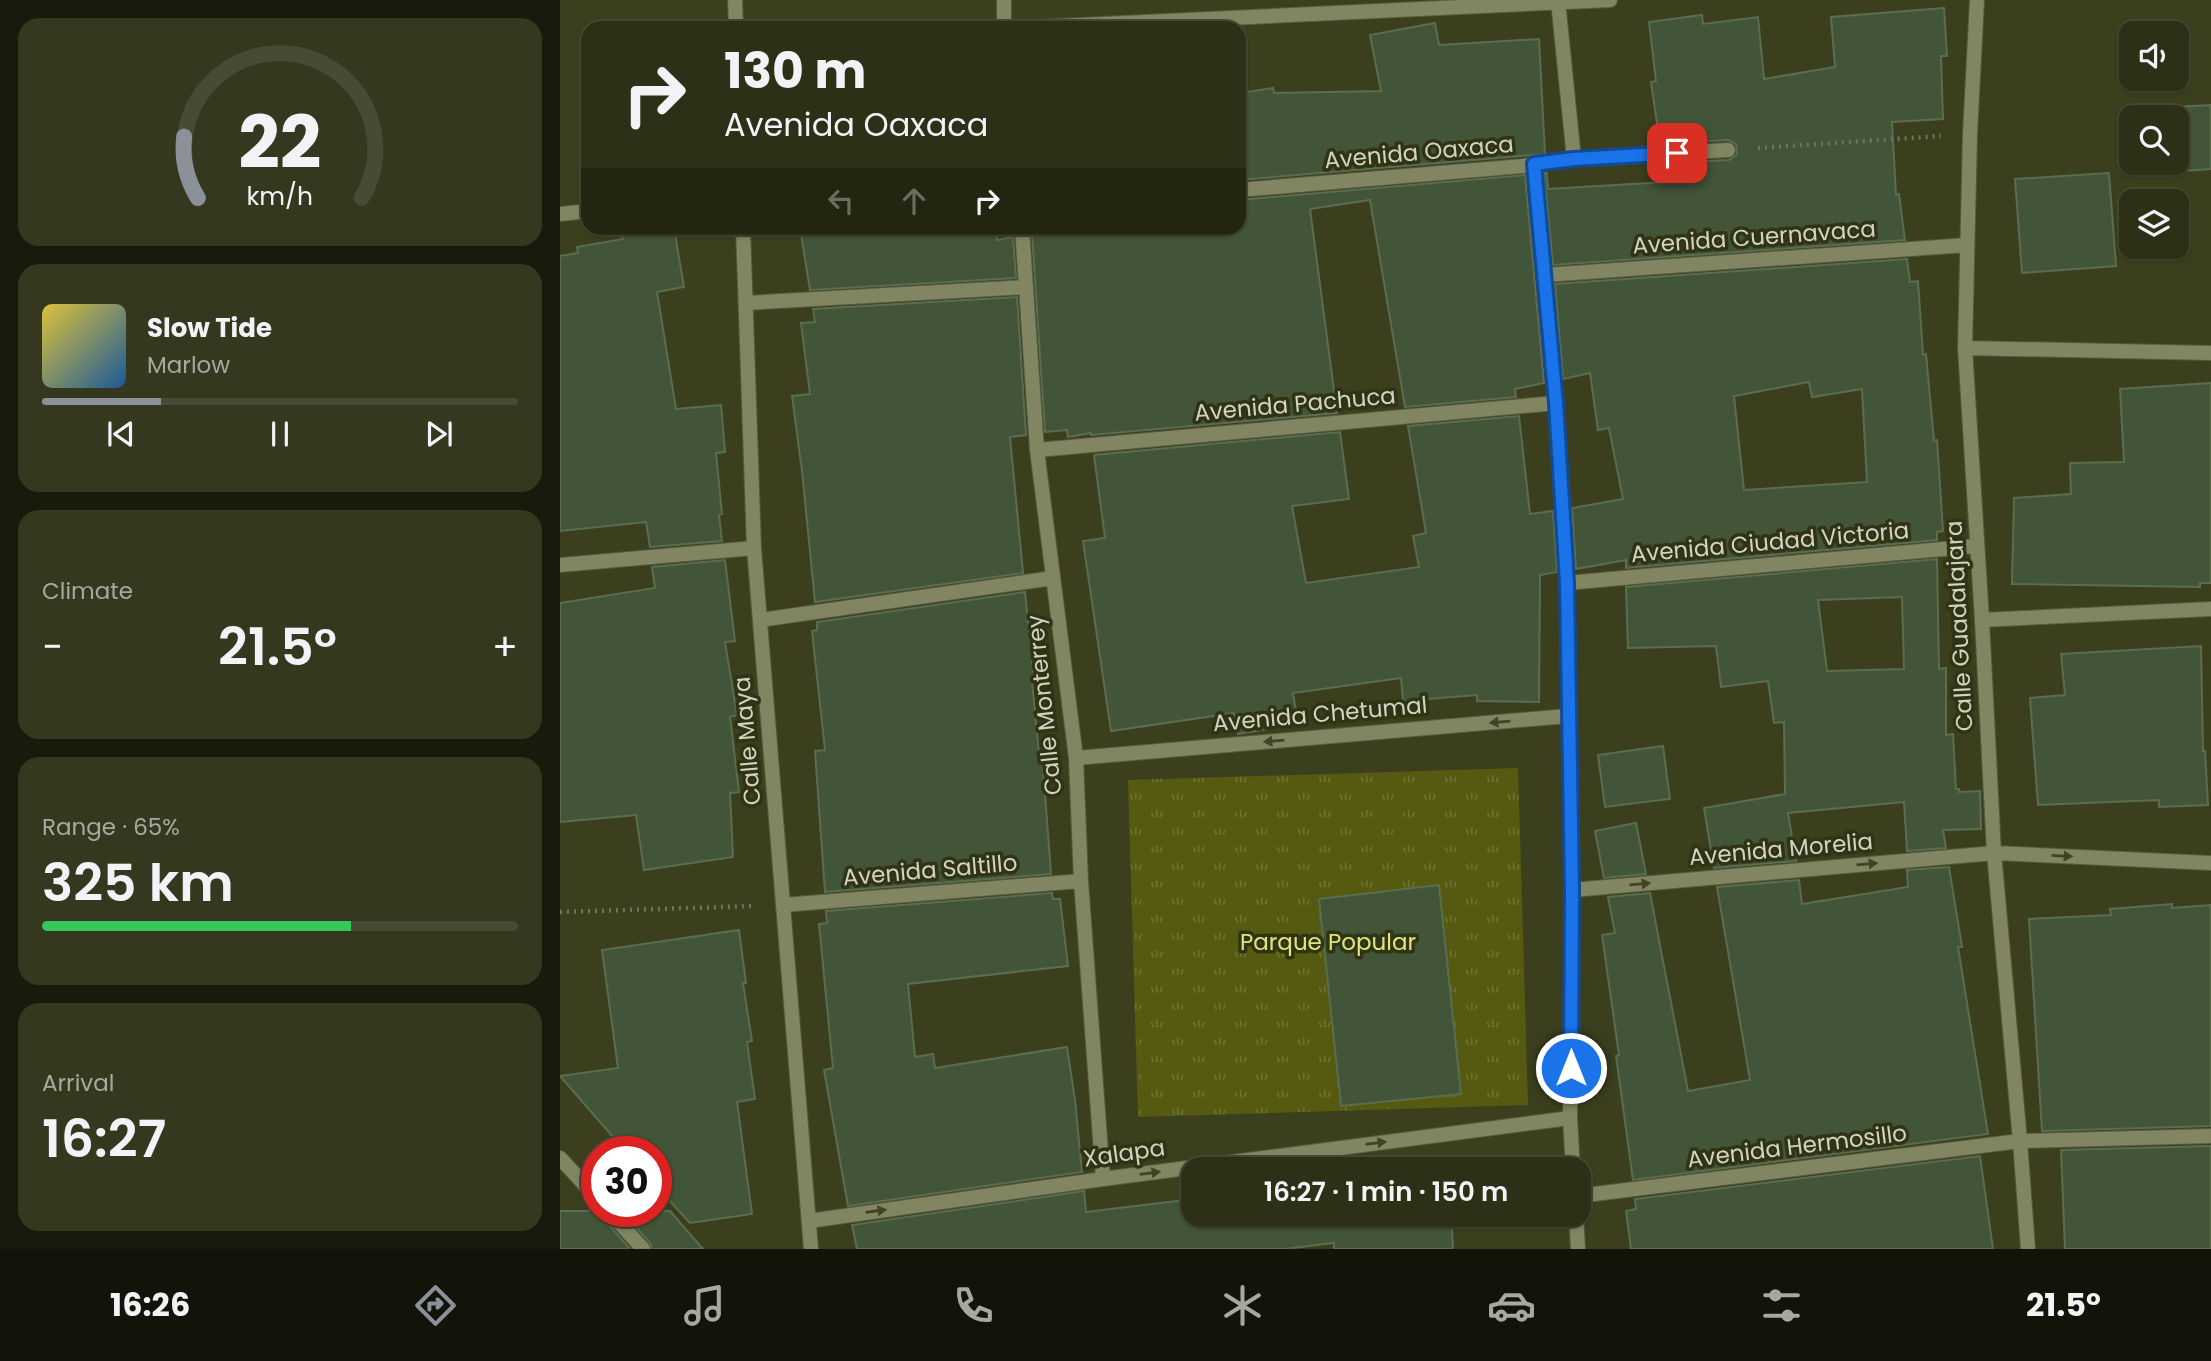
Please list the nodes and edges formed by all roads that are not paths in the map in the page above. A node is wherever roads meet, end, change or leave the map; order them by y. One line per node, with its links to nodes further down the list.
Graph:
1 (735, 0): 7 (street)
2 (1004, 0): 8 (street)
3 (1610, 0): 5 (street)
4 (1978, 0): 18 (street, Calle Guadalajara)
5 (1558, 1): 6 (street); 11 (street)
6 (1520, 2): 9 (street)
7 (736, 21)
8 (1004, 21)
9 (1152, 21)
10 (1728, 150): 11 (street, Avenida Oaxaca)
11 (1574, 159): 12 (street, Avenida Oaxaca)
12 (1534, 164): 13 (street, Avenida Oaxaca); 19 (street)
13 (1246, 189)
14 (581, 212): 15 (street)
15 (560, 214)
16 (743, 235): 21 (street, Calle Maya)
17 (1022, 235): 20 (street, Calle Monterrey)
18 (1967, 245): 19 (street, Avenida Cuernavaca); 22 (street, Calle Guadalajara)
19 (1545, 275): 24 (street)
20 (1026, 286): 21 (street); 25 (street, Calle Monterrey)
21 (746, 303): 27 (street, Calle Maya)
22 (1965, 348): 23 (street); 26 (street, Calle Guadalajara)
23 (2211, 353)
24 (1556, 403): 25 (street, Avenida Pachuca); 30 (street)
25 (1037, 450): 29 (street, Calle Monterrey)
26 (1976, 547): 30 (street, Avenida Ciudad Victoria); 33 (street, Calle Guadalajara)
27 (754, 548): 28 (street); 32 (street, Calle Maya)
28 (560, 565)
29 (1053, 578): 32 (street); 35 (street, Calle Monterrey)
30 (1567, 583): 34 (street)
31 (2211, 608): 33 (street)
32 (760, 620): 40 (street, Calle Maya)
33 (1982, 620): 36 (street, Calle Guadalajara)
34 (1568, 716): 35 (street, Avenida Chetumal, one-way to 35); 39 (street)
35 (1076, 758): 38 (street, Calle Monterrey)
36 (1994, 853): 37 (street, Avenida Morelia, one-way to 37); 39 (street, Avenida Morelia, one-way to 36); 43 (street, Calle Guadalajara)
37 (2211, 863)
38 (1082, 880): 40 (street, Avenida Saltillo); 46 (street, Calle Monterrey)
39 (1572, 890): 41 (street)
40 (783, 905): 49 (street, Calle Maya)
41 (1570, 1118): 44 (street); 46 (street, Xalapa, one-way to 41)
42 (2211, 1136): 43 (street, Avenida Hermosillo)
43 (2021, 1141): 48 (street, Avenida Hermosillo); 55 (street, Calle Guadalajara)
44 (1572, 1157)
45 (560, 1158): 47 (street)
46 (1103, 1179): 49 (street, Xalapa, one-way to 46)
47 (581, 1181)
48 (1591, 1194)
49 (809, 1221): 53 (street, Calle Maya)
50 (623, 1227): 52 (street)
51 (1577, 1227): 54 (street)
52 (643, 1249)
53 (811, 1249)
54 (1578, 1249)
55 (2028, 1249)

